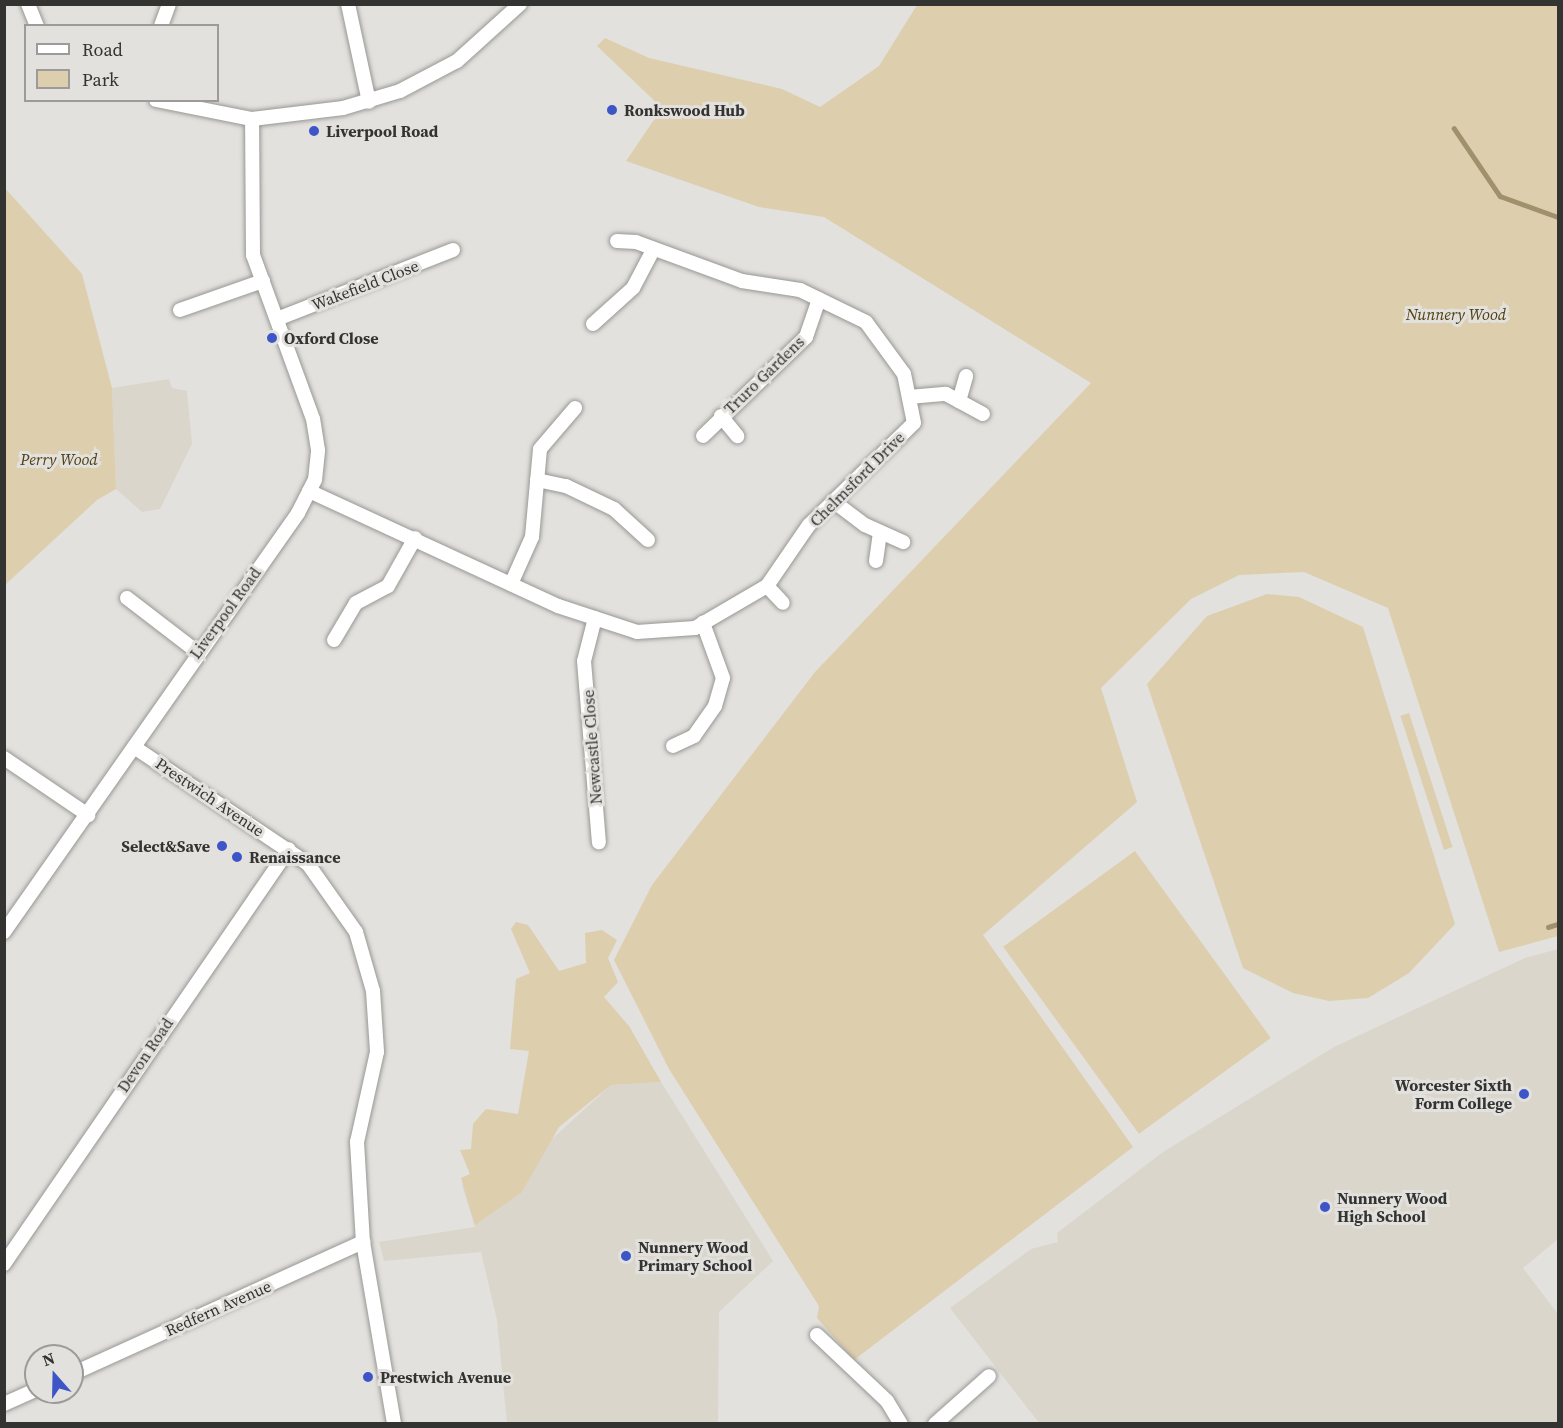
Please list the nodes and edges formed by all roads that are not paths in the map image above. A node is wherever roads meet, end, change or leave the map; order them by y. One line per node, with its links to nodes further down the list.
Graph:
1 (28, 4): 5 (street)
2 (169, 4): 6 (street)
3 (348, 4): 8 (street)
4 (520, 4): 8 (street)
5 (36, 24)
6 (162, 24)
7 (166, 102): 9 (street)
8 (369, 102): 9 (street)
9 (252, 119): 13 (street, Liverpool Road)
10 (617, 241): 12 (street, Chelmsford Drive)
11 (453, 250): 16 (street, Wakefield Close)
12 (652, 252): 14 (street, Chelmsford Drive); 17 (street)
13 (263, 280): 15 (street); 16 (street, Liverpool Road)
14 (819, 299): 19 (street, Chelmsford Drive); 23 (street, Truro Gardens)
15 (180, 310)
16 (277, 319): 27 (street, Liverpool Road)
17 (593, 324)
18 (966, 376): 20 (street)
19 (909, 397): 20 (street); 28 (street, Chelmsford Drive)
20 (958, 401): 22 (street)
21 (575, 408): 26 (street)
22 (983, 414)
23 (721, 416): 24 (street, Truro Gardens); 25 (street, Truro Gardens)
24 (703, 436)
25 (737, 436)
26 (537, 480): 31 (street); 34 (street)
27 (309, 491): 30 (street, Chelmsford Drive); 41 (street, Liverpool Road)
28 (833, 501): 29 (street); 35 (street, Chelmsford Drive)
29 (880, 532): 32 (street); 33 (street)
30 (415, 538): 34 (street, Chelmsford Drive); 40 (street)
31 (648, 540)
32 (903, 542)
33 (876, 561)
34 (511, 584): 38 (street, Chelmsford Drive)
35 (767, 586): 37 (street); 39 (street, Chelmsford Drive)
36 (127, 598): 41 (street)
37 (783, 603)
38 (595, 618): 39 (street, Chelmsford Drive); 46 (street, Newcastle Close)
39 (703, 623): 42 (street)
40 (334, 640)
41 (196, 651): 43 (street, Liverpool Road)
42 (673, 746)
43 (134, 747): 45 (street, Liverpool Road); 47 (street, Prestwich Avenue)
44 (4, 758): 45 (street)
45 (88, 815): 48 (street, Liverpool Road)
46 (599, 842)
47 (289, 849): 49 (street, Prestwich Avenue); 50 (street, Devon Road)
48 (4, 932)
49 (363, 1242): 52 (street, Redfern Avenue); 56 (street, Prestwich Avenue)
50 (4, 1264)
51 (817, 1335): 57 (street)
52 (84, 1369)
53 (988, 1376): 58 (street)
54 (24, 1394): 55 (street)
55 (6, 1400)
56 (394, 1424)
57 (901, 1424)
58 (936, 1424)

